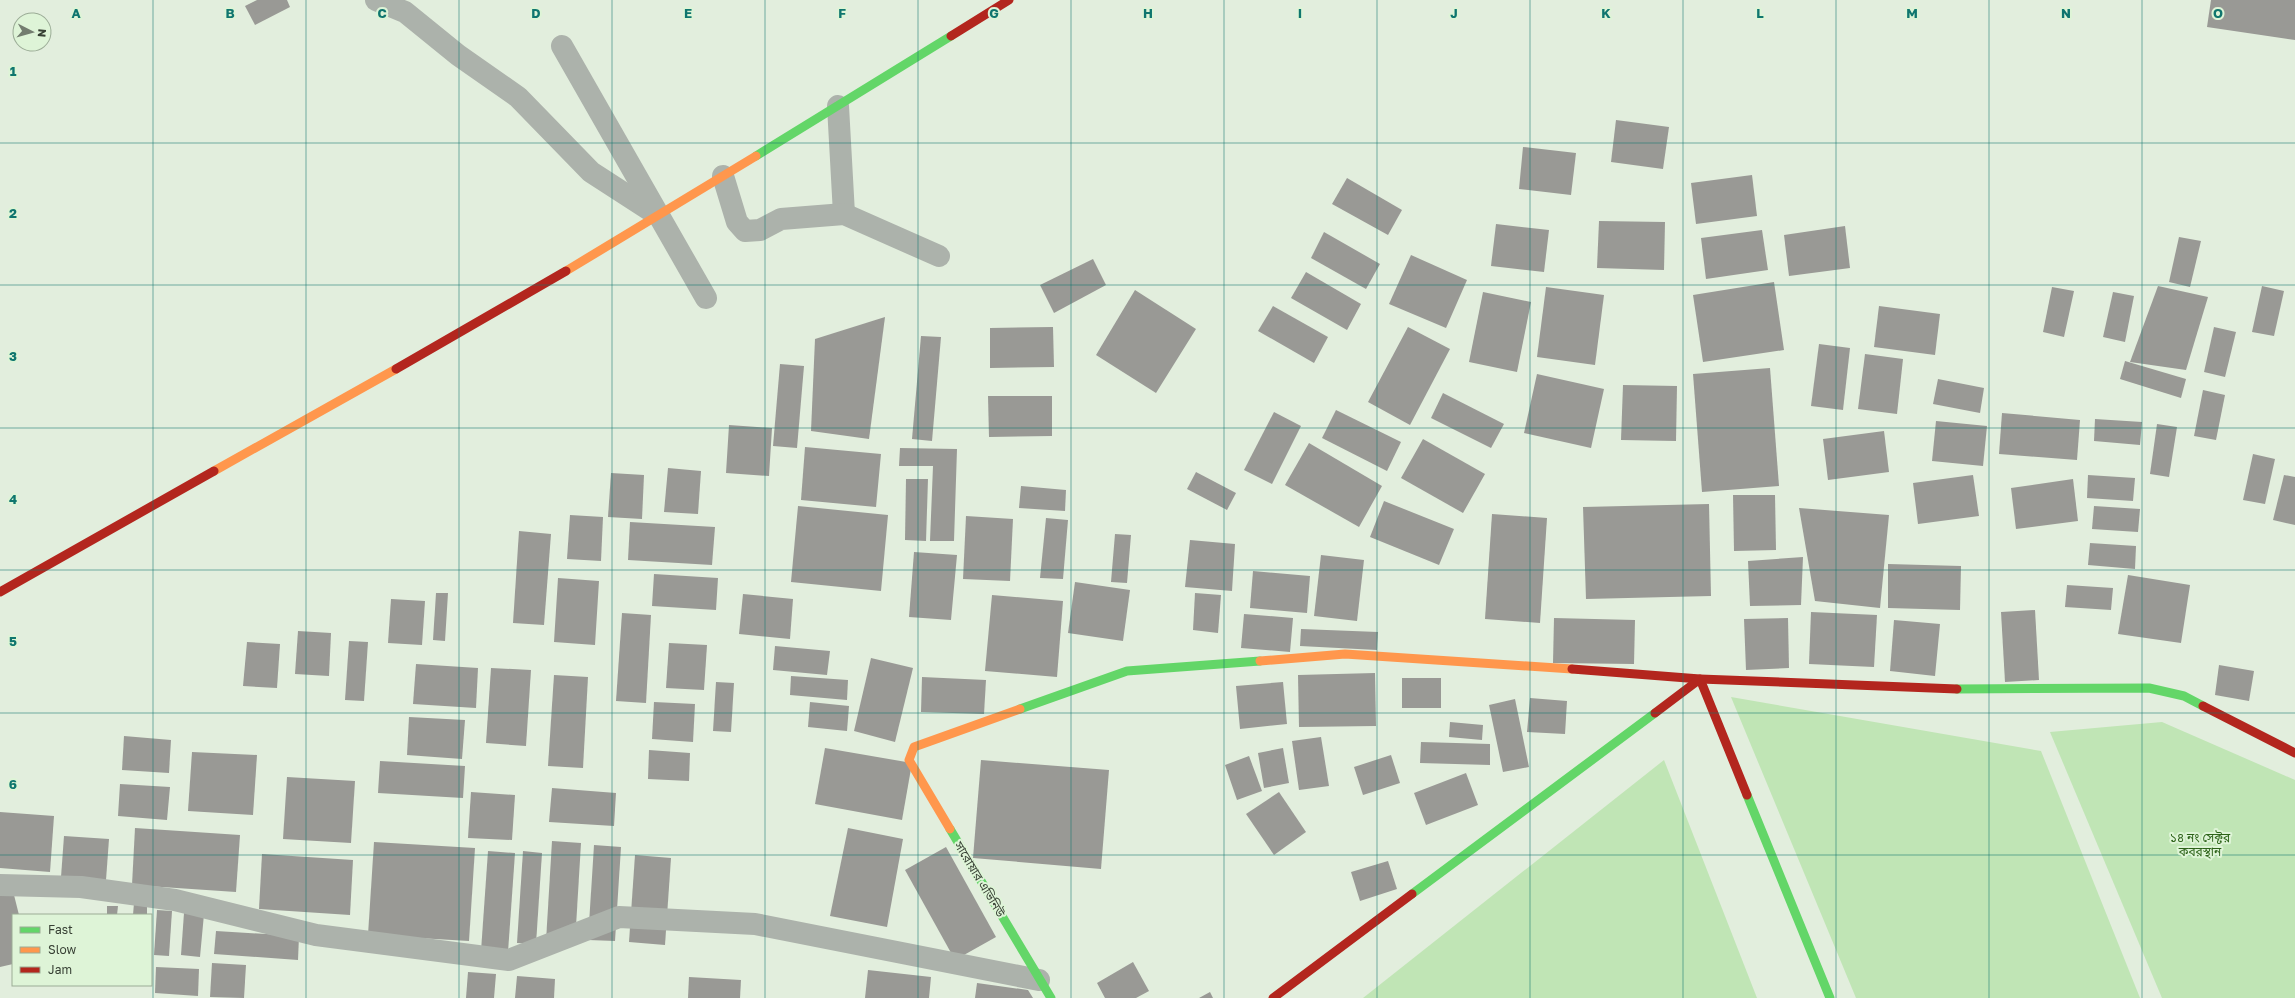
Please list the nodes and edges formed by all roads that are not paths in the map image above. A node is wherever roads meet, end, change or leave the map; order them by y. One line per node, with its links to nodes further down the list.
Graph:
1 (376, 0): 7 (street)
2 (1009, 0): 4 (street)
3 (562, 46): 7 (street)
4 (838, 106): 5 (street); 6 (street)
5 (723, 176): 6 (street); 7 (street)
6 (844, 214): 8 (street)
7 (659, 216): 9 (street); 10 (street)
8 (939, 256)
9 (706, 298)
10 (0, 592)
11 (1700, 679): 12 (street); 14 (street, সারোয়ার এভিনিউ); 16 (street); 17 (street)
12 (2295, 753)
13 (0, 885): 14 (street)
14 (1039, 980): 15 (street, সারোয়ার এভিনিউ)
15 (1051, 998)
16 (1273, 998)
17 (1830, 998)

